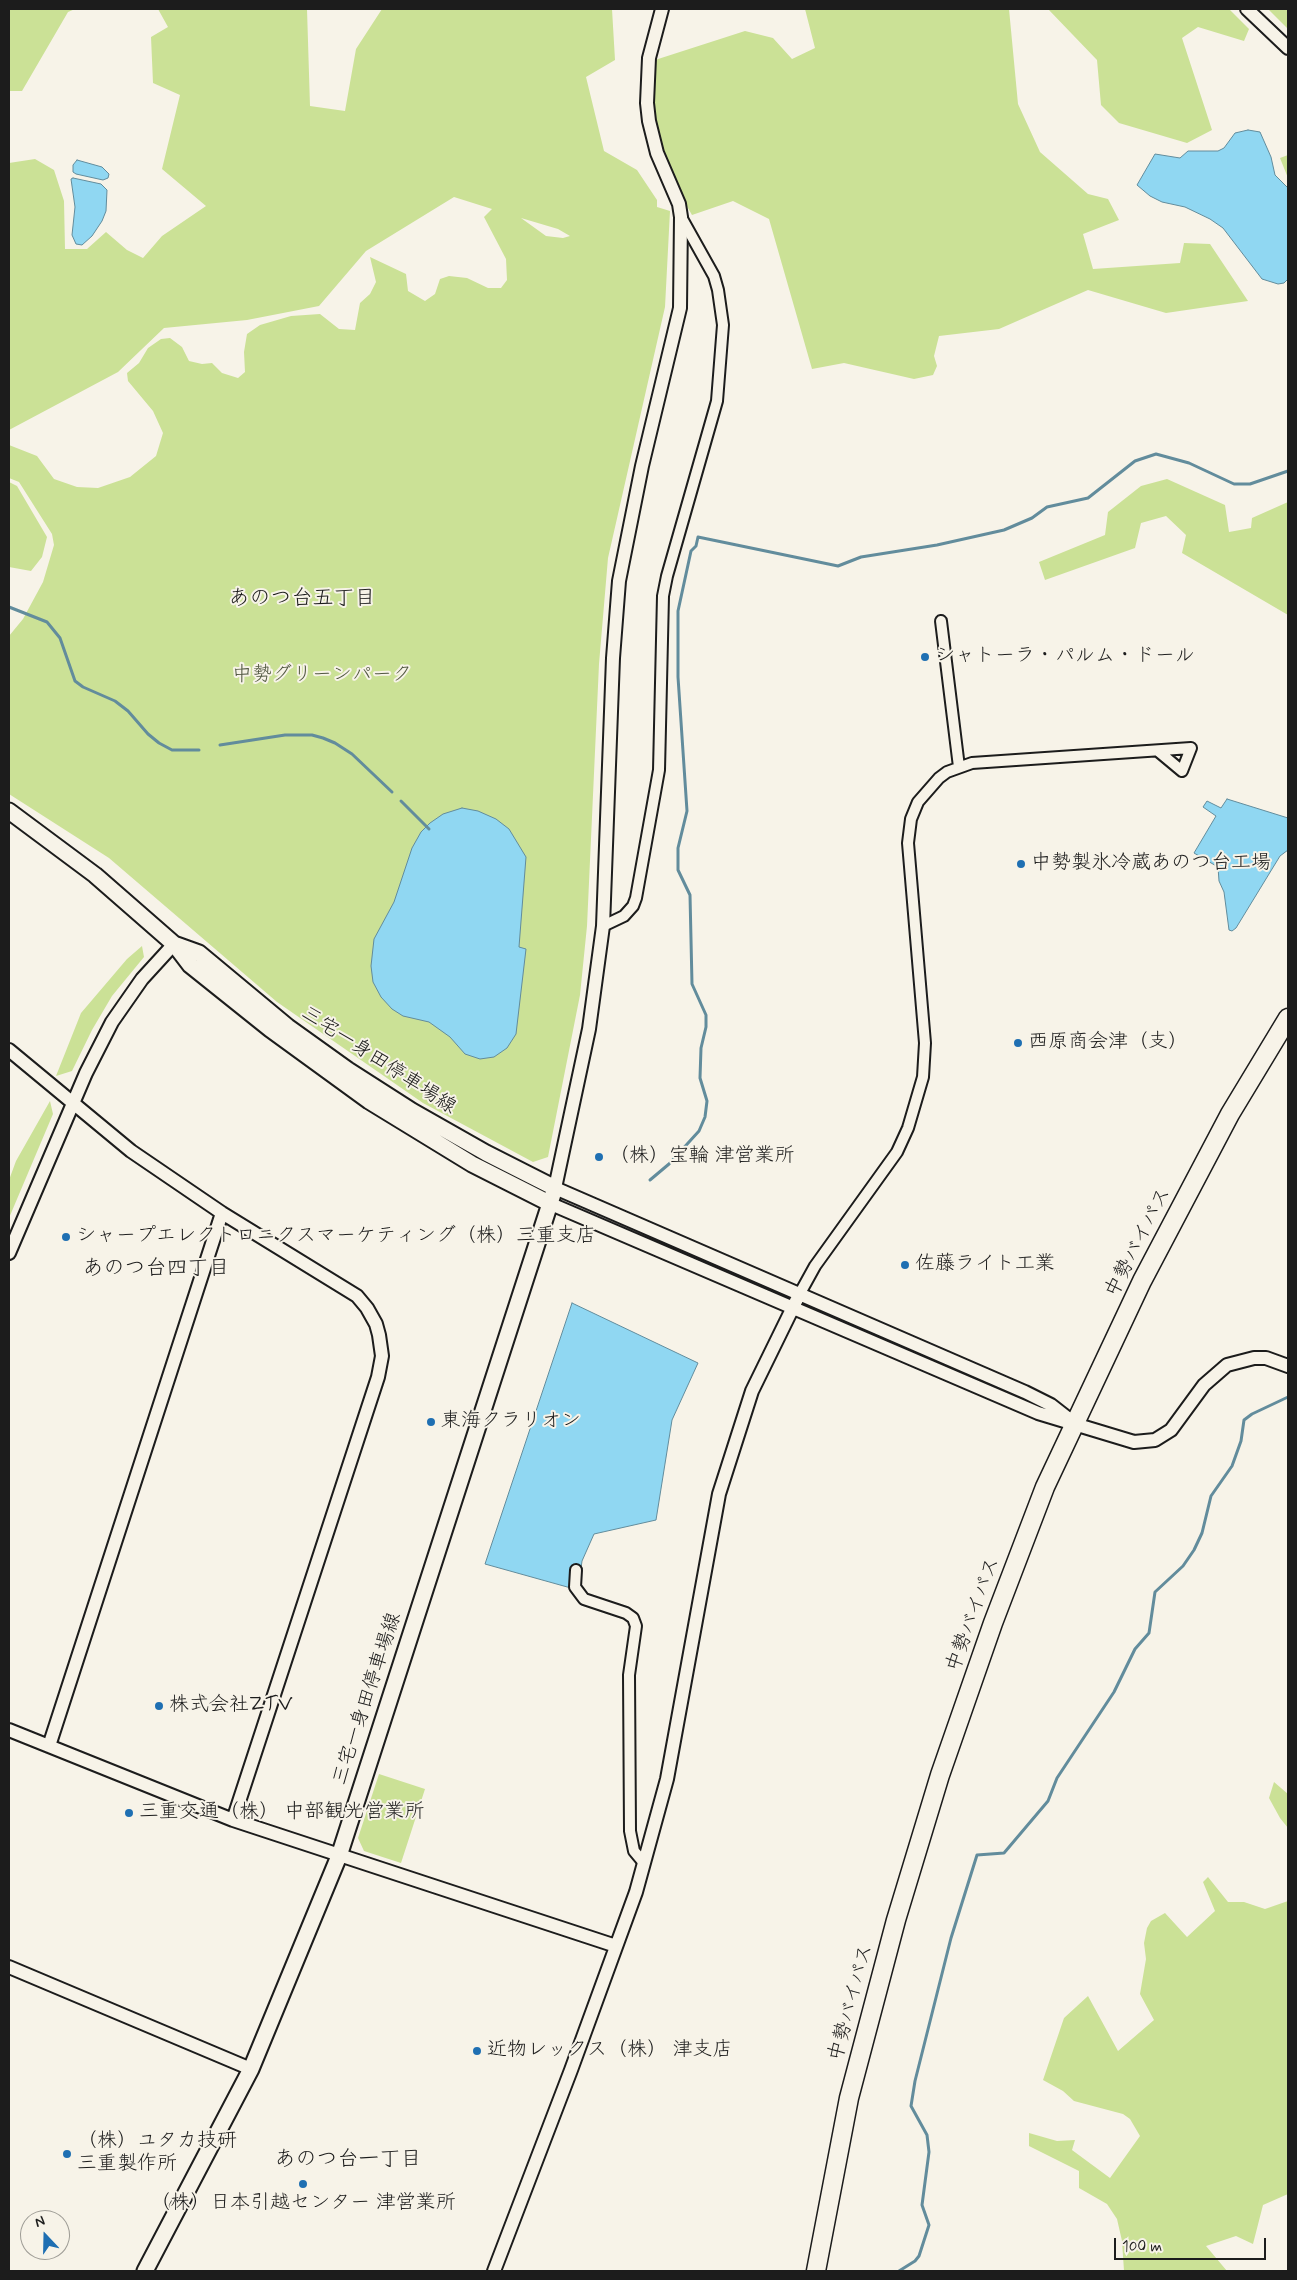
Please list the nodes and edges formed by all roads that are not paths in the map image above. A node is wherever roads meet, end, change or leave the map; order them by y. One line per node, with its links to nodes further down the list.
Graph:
1 (662, 9): 4 (street)
2 (1247, 9): 3 (street)
3 (1288, 48)
4 (681, 217): 9 (street); 9 (street)
5 (941, 622): 7 (street)
6 (1158, 751): 7 (street)
7 (959, 767): 18 (street)
8 (9, 811): 10 (main road, 三宅一身田停車場線)
9 (603, 926): 14 (street)
10 (174, 944): 13 (street); 14 (main road, 三宅一身田停車場線); 15 (main road, 三宅一身田停車場線)
11 (1288, 1018): 21 (highway, 中勢バイパス)
12 (9, 1050): 13 (street)
13 (73, 1104): 16 (street); 17 (street)
14 (555, 1188): 15 (main road, 三宅一身田停車場線); 18 (street)
15 (551, 1204): 19 (street); 26 (main road, 三宅一身田停車場線)
16 (222, 1213): 24 (street); 25 (street)
17 (9, 1253)
18 (799, 1295): 19 (street); 21 (street)
19 (792, 1308): 21 (street); 27 (street)
20 (1288, 1366): 21 (street)
21 (1074, 1423): 33 (highway, 中勢バイパス)
22 (576, 1570): 27 (street)
23 (9, 1730): 24 (street)
24 (49, 1746): 25 (street)
25 (233, 1820): 26 (street)
26 (339, 1856): 28 (street); 30 (main road, 三宅一身田停車場線)
27 (644, 1862): 28 (street)
28 (616, 1946): 32 (street)
29 (9, 1967): 30 (street)
30 (251, 2069): 31 (main road, 三宅一身田停車場線)
31 (145, 2271)
32 (494, 2271)
33 (816, 2271)

